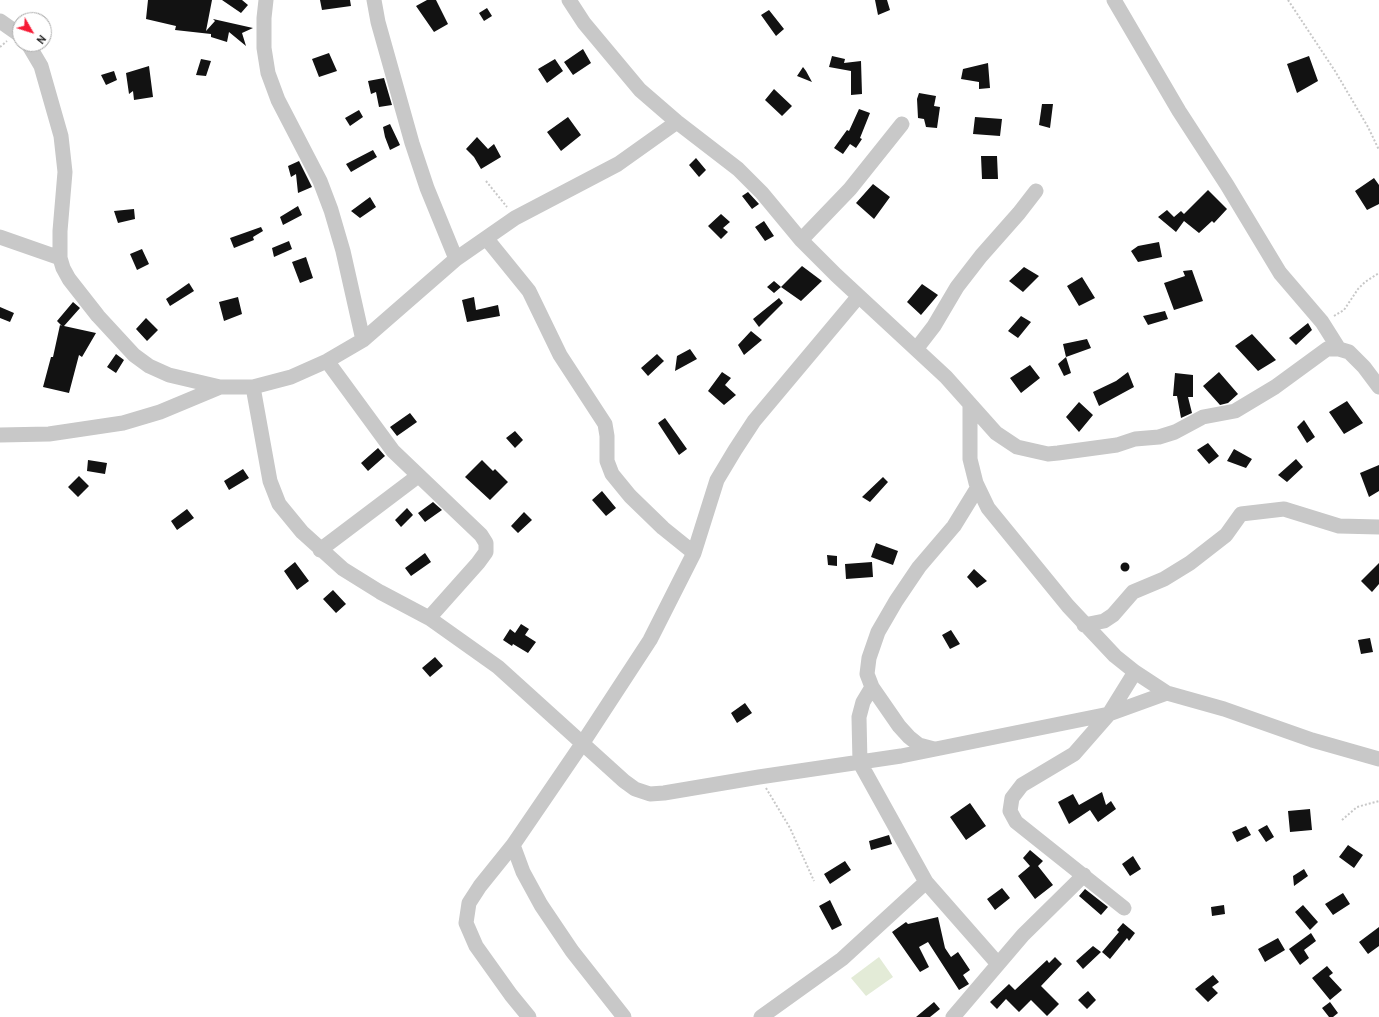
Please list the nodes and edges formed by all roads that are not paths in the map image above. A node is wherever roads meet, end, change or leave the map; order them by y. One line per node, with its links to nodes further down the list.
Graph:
1 (266, 0): 17 (street)
2 (374, 0): 15 (street)
3 (569, 0): 8 (street)
4 (1114, 0): 19 (street)
5 (0, 22): 6 (street)
6 (12, 30)
7 (33, 52): 14 (street)
8 (677, 122): 12 (street); 13 (street)
9 (902, 124): 13 (street)
10 (1036, 191): 18 (street)
11 (0, 237): 14 (street)
12 (486, 238): 15 (street); 30 (street)
13 (801, 240): 16 (street)
14 (60, 258): 21 (street)
15 (456, 259): 17 (street)
16 (858, 297): 18 (street); 30 (street)
17 (363, 340): 20 (street)
18 (917, 348): 24 (street)
19 (1339, 348): 23 (street); 24 (street)
20 (327, 361): 22 (street); 26 (street)
21 (220, 387): 22 (street); 25 (street)
22 (252, 387): 29 (street)
23 (1379, 387)
24 (970, 406): 27 (street)
25 (0, 435)
26 (418, 476): 29 (street); 31 (street)
27 (978, 487): 32 (street); 34 (street)
28 (1379, 527): 32 (street)
29 (320, 550): 31 (street)
30 (694, 553): 37 (street)
31 (429, 618): 37 (street)
32 (1084, 624): 33 (street)
33 (1135, 672): 35 (street); 36 (street)
34 (872, 687): 38 (street); 40 (street)
35 (1167, 693): 36 (street); 39 (street)
36 (1109, 714): 38 (street); 42 (street)
37 (582, 744): 40 (street); 41 (street)
38 (935, 749): 40 (street)
39 (1379, 759)
40 (860, 763): 43 (street)
41 (513, 845): 46 (street); 47 (street)
42 (1084, 875): 44 (street); 45 (street)
43 (926, 882): 45 (street); 48 (street)
44 (1124, 908)
45 (998, 964): 49 (street)
46 (529, 1017)
47 (624, 1017)
48 (761, 1017)
49 (953, 1017)

